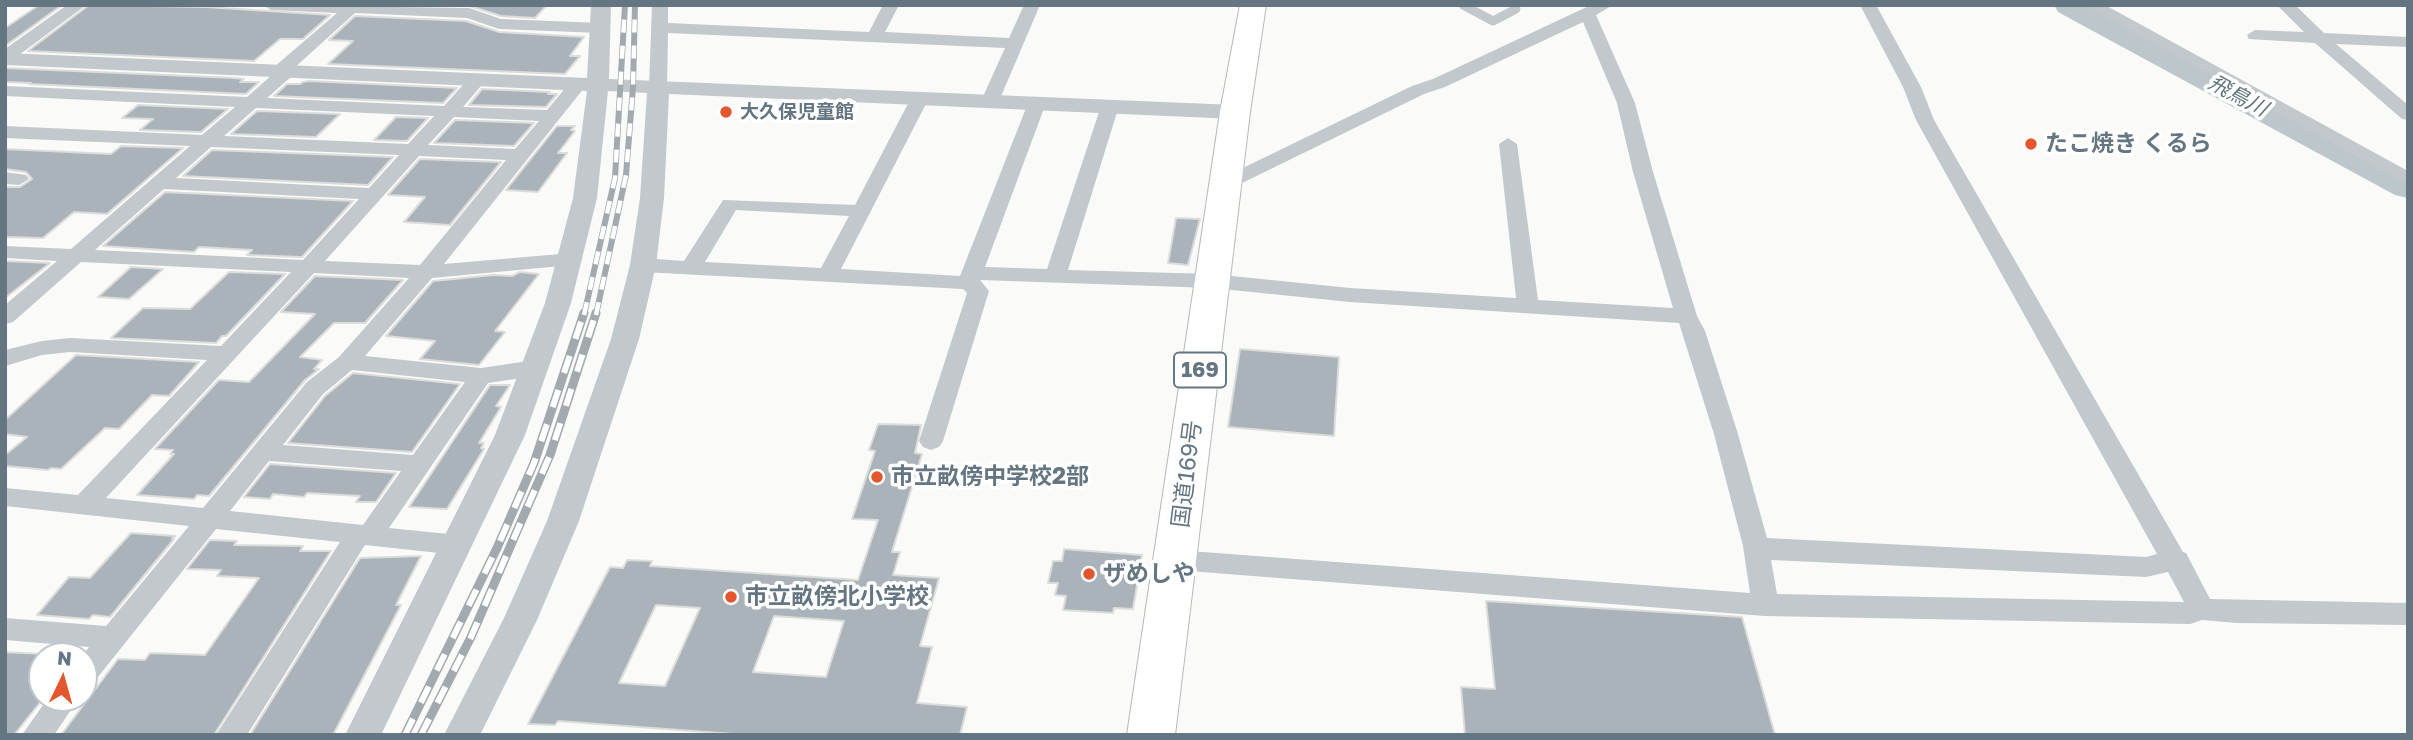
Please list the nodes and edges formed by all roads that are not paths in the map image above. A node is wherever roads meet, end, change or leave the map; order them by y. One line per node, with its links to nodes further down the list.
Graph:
1 (78, 5): 21 (street)
2 (271, 5): 12 (street)
3 (660, 5): 15 (street)
4 (891, 5): 17 (street)
5 (1032, 5): 20 (street)
6 (1253, 5): 35 (highway, 国道169号 / 169)
7 (1463, 5): 8 (lane)
8 (1515, 5)
9 (1868, 5): 77 (street)
10 (2093, 5): 43 (street)
11 (2285, 5): 18 (street)
12 (353, 7): 14 (street); 22 (street)
13 (1596, 9): 45 (street); 60 (street)
14 (600, 17): 24 (street)
15 (660, 28): 17 (street); 25 (street)
16 (2255, 34): 18 (street)
17 (875, 36): 20 (street)
18 (2319, 38): 19 (street); 26 (street)
19 (2408, 42)
20 (1016, 43): 30 (street)
21 (5, 58): 22 (street)
22 (283, 72): 23 (street); 31 (street)
23 (477, 80): 24 (street); 34 (street)
24 (587, 85): 25 (street); 37 (street); 50 (street)
25 (658, 88): 29 (street); 51 (street)
26 (2376, 88): 27 (street); 36 (street)
27 (2408, 89)
28 (5, 91): 31 (street)
29 (920, 98): 30 (street); 47 (street)
30 (990, 101): 32 (street)
31 (252, 102): 34 (street); 39 (street)
32 (1037, 103): 33 (street); 57 (street)
33 (1110, 106): 35 (street); 56 (street)
34 (450, 111): 37 (street); 41 (street)
35 (1235, 112): 45 (highway, 国道169号 / 169)
36 (2408, 115)
37 (552, 116): 42 (street)
38 (5, 132): 39 (street)
39 (208, 141): 41 (street); 44 (street)
40 (1508, 144): 59 (street)
41 (415, 151): 42 (street); 46 (street)
42 (520, 155): 54 (street)
43 (2408, 179)
44 (160, 183): 46 (street); 49 (street)
45 (1227, 183): 58 (highway, 国道169号 / 169)
46 (375, 194): 53 (street)
47 (860, 211): 52 (street); 55 (street)
48 (5, 252): 49 (street)
49 (75, 256): 53 (street); 61 (street)
50 (572, 258): 54 (street); 65 (street)
51 (643, 265): 52 (street); 88 (street)
52 (691, 267): 55 (street)
53 (307, 268): 54 (street); 62 (street)
54 (426, 272): 64 (street)
55 (828, 275): 57 (street)
56 (1055, 277): 57 (street); 58 (street)
57 (970, 278): 67 (street)
58 (1212, 281): 59 (street); 76 (highway, 国道169号 / 169)
59 (1528, 306): 60 (street)
60 (1686, 316): 75 (street)
61 (5, 317)
62 (226, 354): 63 (street); 71 (street)
63 (5, 358)
64 (347, 362): 66 (street); 68 (street)
65 (535, 368): 66 (street); 74 (street)
66 (481, 376): 69 (street)
67 (932, 441)
68 (263, 452): 69 (street); 72 (street)
69 (420, 464): 73 (street)
70 (5, 497): 71 (street)
71 (85, 505): 72 (street)
72 (208, 520): 73 (street); 82 (street)
73 (364, 535): 74 (street); 86 (street)
74 (458, 545): 87 (street)
75 (1756, 546): 77 (street); 78 (street)
76 (1176, 560): 78 (street); 89 (highway, 国道169号 / 169)
77 (2177, 560): 79 (street)
78 (1765, 605): 79 (street)
79 (2202, 609): 80 (street)
80 (2408, 614)
81 (5, 629): 82 (street)
82 (112, 638): 83 (street)
83 (98, 656)
84 (54, 712): 85 (street)
85 (37, 735)
86 (231, 735)
87 (363, 735)
88 (461, 735)
89 (1151, 735)

